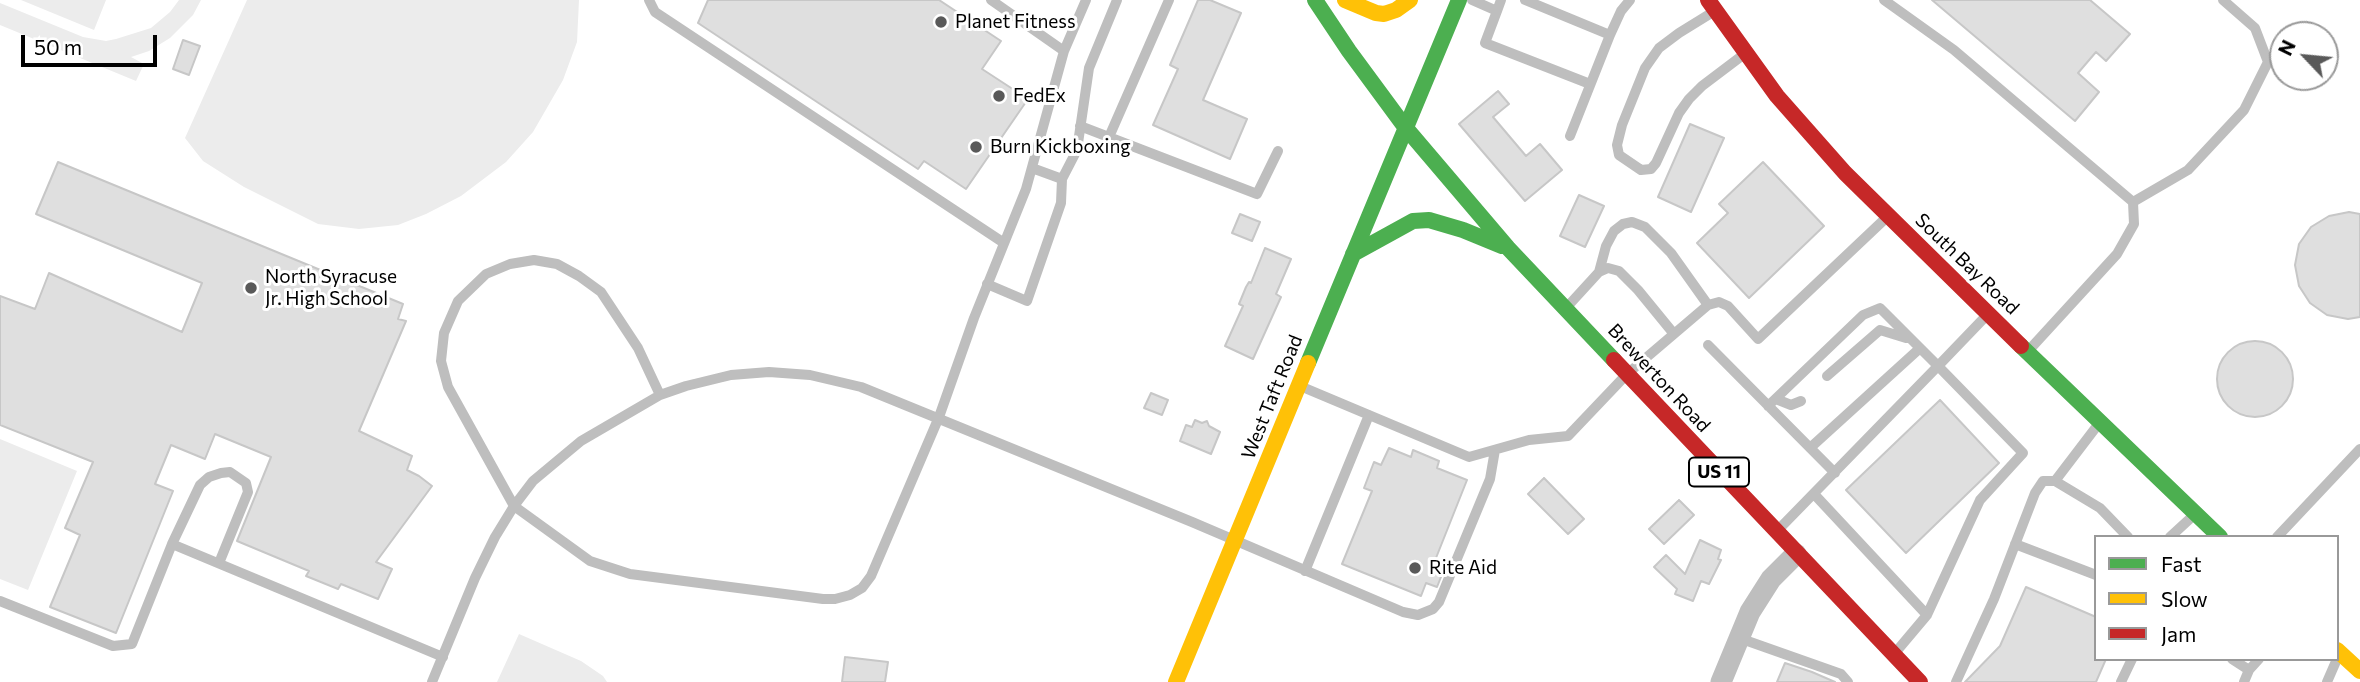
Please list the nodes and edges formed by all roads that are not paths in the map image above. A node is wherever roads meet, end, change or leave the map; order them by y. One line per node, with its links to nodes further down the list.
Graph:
1 (649, 0): 30 (lane)
2 (991, 0): 18 (lane)
3 (1086, 0): 18 (lane)
4 (1116, 0): 21 (lane)
5 (1169, 0): 24 (lane)
6 (1315, 0): 22 (main road, US 11)
7 (1345, 0): 8 (main road)
8 (1410, 0)
9 (1459, 0): 22 (main road, West Taft Road)
10 (1472, 0): 16 (lane)
11 (1525, 0): 17 (lane)
12 (1630, 0): 17 (lane)
13 (1884, 0): 28 (lane)
14 (2223, 0): 28 (lane)
15 (1712, 5): 19 (main road, South Bay Road); 19 (lane)
16 (1499, 6): 20 (lane)
17 (1610, 35): 20 (lane)
18 (1063, 51): 26 (lane)
19 (1745, 53): 29 (main road, South Bay Road)
20 (1590, 84): 23 (lane)
21 (1080, 126): 24 (lane); 27 (lane)
22 (1405, 127): 31 (main road, Brewerton Road / US 11); 32 (main road, West Taft Road)
23 (1570, 136)
24 (1109, 137): 25 (lane)
25 (1278, 151)
26 (1032, 168): 27 (lane); 30 (lane)
27 (1062, 179): 34 (lane)
28 (2133, 202): 42 (lane)
29 (1888, 215): 35 (lane); 37 (main road, South Bay Road)
30 (1004, 243): 34 (lane)
31 (1508, 248): 32 (main road); 36 (main road, Brewerton Road / US 11)
32 (1353, 254): 46 (main road, West Taft Road)
33 (1599, 272): 35 (lane); 36 (lane); 38 (lane)
34 (988, 284): 51 (lane)
35 (1708, 305): 38 (lane)
36 (1565, 309): 44 (main road, Brewerton Road / US 11)
37 (1988, 314): 42 (main road, South Bay Road); 43 (lane)
38 (1674, 334): 44 (lane)
39 (1908, 339): 41 (lane); 45 (lane); 49 (lane)
40 (1708, 345): 49 (lane)
41 (1919, 349): 43 (lane); 53 (lane)
42 (2028, 351): 52 (main road, South Bay Road)
43 (1938, 366): 56 (lane); 74 (lane)
44 (1627, 374): 55 (lane); 61 (main road, Brewerton Road / US 11)
45 (1827, 376)
46 (1299, 386): 50 (lane); 66 (main road, West Taft Road)
47 (660, 395): 51 (lane); 59 (lane); 59 (lane)
48 (1801, 401): 49 (lane)
49 (1772, 402): 53 (lane)
50 (1368, 415): 55 (lane); 71 (lane)
51 (939, 417): 59 (lane); 66 (lane)
52 (2100, 421): 57 (lane); 60 (main road, South Bay Road)
53 (1810, 448): 56 (lane)
54 (2360, 449): 65 (lane)
55 (1495, 450): 71 (lane)
56 (1835, 473): 58 (lane)
57 (2055, 481): 62 (lane); 68 (lane)
58 (1814, 494): 61 (lane); 74 (lane)
59 (514, 506): 78 (lane)
60 (2196, 513): 63 (lane); 64 (main road, South Bay Road)
61 (1776, 532): 69 (main road, Brewerton Road / US 11)
62 (2126, 535)
63 (2172, 535)
64 (2218, 535)
65 (2279, 535)
66 (1236, 540): 71 (lane); 86 (main road, West Taft Road)
67 (172, 544): 70 (lane); 70 (lane); 73 (lane)
68 (2015, 544): 72 (lane); 90 (lane)
69 (1796, 554): 75 (street); 76 (main road, Brewerton Road / US 11)
70 (219, 563): 78 (lane)
71 (1305, 571)
72 (2094, 574)
73 (0, 601)
74 (1927, 615): 76 (lane)
75 (1740, 638): 87 (street); 88 (lane)
76 (1894, 655): 89 (main road, Brewerton Road / US 11)
77 (2339, 656): 84 (main road)
78 (443, 657): 85 (lane)
79 (2131, 661): 91 (lane)
80 (2235, 661): 83 (lane)
81 (2257, 661): 83 (lane)
82 (2336, 661): 93 (lane)
83 (2249, 670): 92 (lane)
84 (2360, 671)
85 (432, 682)
86 (1176, 682)
87 (1721, 682)
88 (1848, 682)
89 (1920, 682)
90 (1956, 682)
91 (2121, 682)
92 (2244, 682)
93 (2327, 682)

